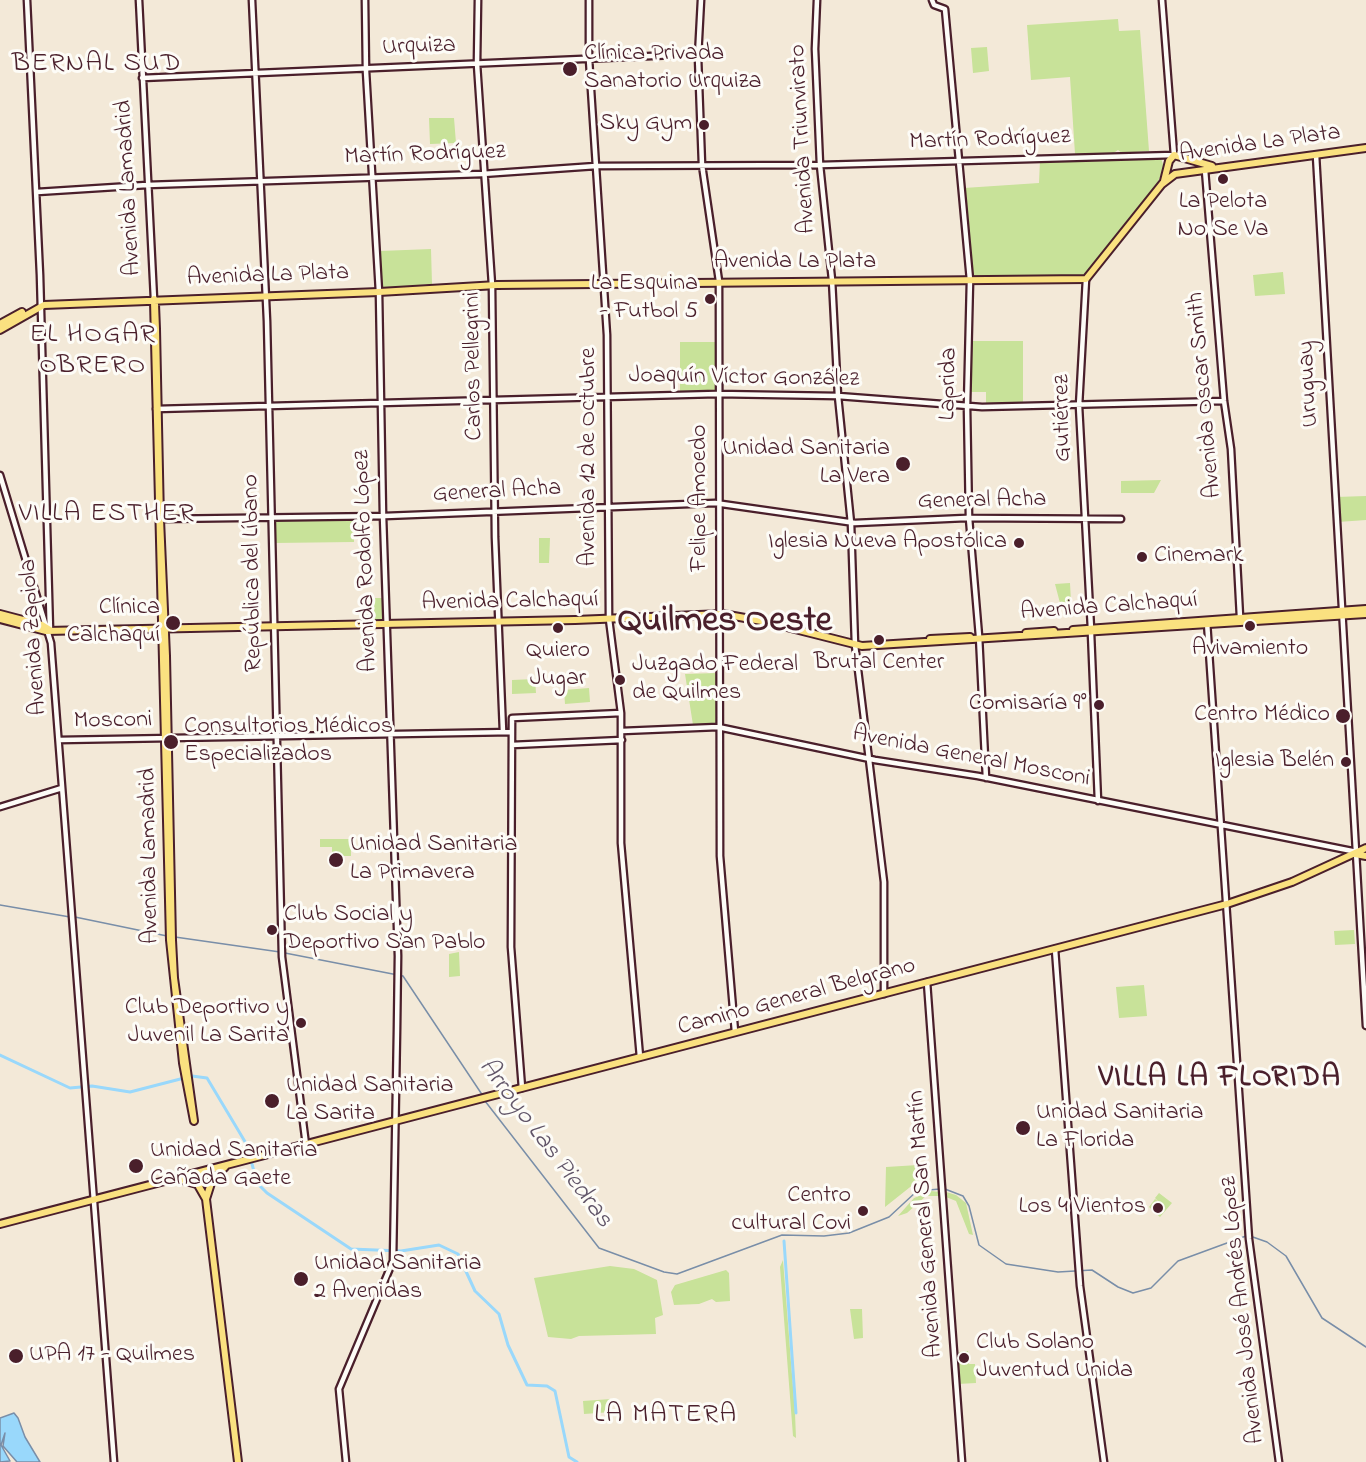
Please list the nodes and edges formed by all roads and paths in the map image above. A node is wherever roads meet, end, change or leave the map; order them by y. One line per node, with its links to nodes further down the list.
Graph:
1 (27, 0): 35 (street, Avenida Zapiola)
2 (139, 0): 16 (street, Avenida Lamadrid)
3 (252, 0): 15 (street, República del Líbano)
4 (365, 0): 14 (street, Avenida Rodolfo López)
5 (478, 0): 13 (street, Carlos Pellegrini)
6 (589, 0): 12 (street, Avenida 12 de Octubre)
7 (701, 0): 11 (street, Felipe Amoedo)
8 (817, 0): 25 (street, Avenida Triunvirato)
9 (932, 0): 21 (street, Laprida)
10 (1162, 0): 19 (street)
11 (698, 54): 12 (street, Urquiza); 24 (street, Felipe Amoedo)
12 (589, 59): 13 (street, Urquiza); 26 (street, Avenida 12 de Octubre)
13 (477, 64): 14 (street, Urquiza); 29 (street, Carlos Pellegrini)
14 (366, 69): 15 (street, Urquiza); 31 (street, Avenida Rodolfo López)
15 (254, 72): 16 (street, Urquiza); 32 (street, República del Líbano)
16 (142, 78): 34 (street, Avenida Lamadrid)
17 (1366, 146): 20 (main road, Avenida La Plata); 22 (main road, Avenida La Plata)
18 (1162, 155): 19 (street, Martín Rodríguez); 21 (street, Martín Rodríguez); 23 (main road)
19 (1174, 155): 22 (main road, Avenida La Plata); 23 (main road, Avenida La Plata)
20 (1316, 155): 27 (main road, Avenida La Plata); 71 (street, Uruguay)
21 (958, 160): 25 (street, Martín Rodríguez); 38 (street, Laprida)
22 (1193, 161): 28 (main road)
23 (1168, 164): 30 (main road); 33 (main road, Avenida La Plata)
24 (702, 165): 25 (street, Martín Rodríguez); 26 (street, Martín Rodríguez); 39 (street, Felipe Amoedo)
25 (820, 165): 37 (street, Avenida Triunvirato)
26 (596, 166): 29 (street, Martín Rodríguez); 40 (street, Avenida 12 de Octubre)
27 (1204, 170): 28 (main road, Avenida La Plata); 51 (street, Avenida Oscar Smith)
28 (1188, 172): 30 (main road, Avenida La Plata)
29 (485, 173): 31 (street, Martín Rodríguez); 41 (street, Carlos Pellegrini)
30 (1176, 174): 33 (main road, Avenida La Plata)
31 (373, 176): 32 (street, Martín Rodríguez); 42 (street, Avenida Rodolfo López)
32 (262, 180): 34 (street, Martín Rodríguez); 43 (street, República del Líbano)
33 (1162, 184): 36 (main road, Avenida La Plata)
34 (150, 185): 35 (street, Martín Rodríguez); 44 (street, Avenida Lamadrid)
35 (37, 192): 45 (street, Avenida Zapiola)
36 (1086, 279): 38 (main road, Avenida La Plata); 55 (street, Gutiérrez)
37 (832, 280): 38 (main road, Avenida La Plata); 39 (main road, Avenida La Plata); 49 (street, Avenida Triunvirato)
38 (970, 280): 54 (street, Laprida)
39 (719, 281): 40 (main road, Avenida La Plata); 47 (street, Felipe Amoedo)
40 (605, 284): 41 (main road, Avenida La Plata); 48 (street, Avenida 12 de Octubre)
41 (492, 285): 42 (main road, Avenida La Plata); 50 (street, Carlos Pellegrini)
42 (381, 291): 43 (main road, Avenida La Plata); 52 (street, Avenida Rodolfo López)
43 (266, 296): 44 (main road, Avenida La Plata); 53 (street, República del Líbano)
44 (154, 300): 45 (main road, Avenida La Plata); 56 (main road, Avenida Lamadrid)
45 (41, 304): 46 (main road); 83 (street, Avenida Zapiola)
46 (1, 326)
47 (720, 394): 48 (street, Joaquín Víctor González); 49 (street, Joaquín Víctor González); 58 (street, Felipe Amoedo)
48 (607, 396): 50 (street, Joaquín Víctor González); 59 (street, Avenida 12 de Octubre)
49 (838, 396): 54 (street, Joaquín Víctor González); 67 (street, Avenida Triunvirato)
50 (494, 400): 52 (street, Joaquín Víctor González); 60 (street, Carlos Pellegrini)
51 (1224, 401): 55 (street, Joaquín Víctor González); 73 (street, Avenida Oscar Smith)
52 (381, 404): 53 (street, Joaquín Víctor González); 62 (street, Avenida Rodolfo López)
53 (269, 406): 56 (street, Joaquín Víctor González); 61 (street, República del Líbano)
54 (967, 406): 55 (street, Joaquín Víctor González); 63 (street, Laprida)
55 (1079, 406): 65 (street, Gutiérrez)
56 (156, 409): 64 (main road, Avenida Lamadrid); 82 (main road, Avenida Lamadrid)
57 (0, 475): 83 (street)
58 (719, 503): 59 (street, General Acha); 67 (street, General Acha); 70 (street, Felipe Amoedo)
59 (607, 506): 60 (street, General Acha); 75 (street, Avenida 12 de Octubre)
60 (495, 511): 62 (street, General Acha); 77 (street, Carlos Pellegrini)
61 (271, 516): 62 (street, General Acha); 64 (street, General Acha); 81 (street, República del Líbano)
62 (382, 516): 80 (street, Avenida Rodolfo López)
63 (969, 518): 65 (street, General Acha); 67 (street, General Acha); 85 (street, Laprida)
64 (160, 519): 82 (main road, Avenida Lamadrid)
65 (1085, 519): 66 (street, General Acha); 84 (street, Gutiérrez)
66 (1121, 519)
67 (851, 523): 86 (street, Avenida Triunvirato)
68 (1366, 609): 71 (main road, Avenida Calchaquí)
69 (0, 614): 83 (main road)
70 (719, 614): 75 (main road, Avenida Calchaquí); 86 (main road, Avenida Calchaquí); 90 (street, Felipe Amoedo)
71 (1341, 614): 72 (main road, Avenida Calchaquí); 73 (main road, Avenida Calchaquí); 79 (main road, Avenida Calchaquí); 107 (street, Uruguay)
72 (1366, 614)
73 (1240, 618): 76 (main road, Avenida Calchaquí); 79 (main road)
74 (0, 619): 83 (main road)
75 (609, 619): 77 (main road, Avenida Calchaquí); 87 (street, Avenida 12 de Octubre)
76 (1207, 621): 78 (main road, Avenida Calchaquí); 79 (main road, Avenida Calchaquí); 105 (street, Avenida José Andrés López)
77 (498, 622): 80 (main road, Avenida Calchaquí); 88 (street, Carlos Pellegrini)
78 (1198, 622): 84 (main road, Avenida Calchaquí); 84 (main road, Avenida Calchaquí)
79 (1220, 623)
80 (386, 624): 81 (main road, Avenida Calchaquí); 94 (street, Avenida Rodolfo López)
81 (273, 626): 82 (main road, Avenida Calchaquí); 95 (street, República del Líbano)
82 (164, 628): 83 (main road, Avenida Calchaquí); 96 (main road, Avenida Lamadrid)
83 (48, 629): 97 (street, Avenida Zapiola)
84 (1091, 631): 85 (main road, Avenida Calchaquí); 103 (street, Gutiérrez)
85 (979, 638): 86 (main road, Avenida Calchaquí); 101 (street, Laprida)
86 (855, 645): 100 (street, Avenida Triunvirato)
87 (621, 713): 89 (street); 91 (street, Avenida 12 de Octubre)
88 (503, 718): 89 (street); 92 (street, Carlos Pellegrini)
89 (512, 718): 93 (street)
90 (721, 728): 91 (street, Avenida General Mosconi); 100 (street, Avenida General Mosconi); 115 (street, Felipe Amoedo)
91 (622, 731): 98 (street, Avenida 12 de Octubre)
92 (503, 732): 93 (street); 94 (street)
93 (512, 732): 99 (street)
94 (390, 733): 95 (street); 119 (street, Avenida Rodolfo López)
95 (276, 736): 96 (street); 120 (street, República del Líbano)
96 (167, 738): 97 (street, Mosconi); 118 (main road, Avenida Lamadrid)
97 (59, 740): 102 (street, Avenida Zapiola)
98 (622, 740): 99 (street); 116 (street, Avenida 12 de Octubre)
99 (512, 745): 117 (street)
100 (870, 759): 101 (street, Avenida General Mosconi); 112 (street, Avenida Triunvirato)
101 (986, 778): 103 (street, Avenida General Mosconi)
102 (62, 788): 104 (street); 128 (street, Avenida Zapiola)
103 (1098, 801): 105 (street, Avenida General Mosconi)
104 (0, 807)
105 (1222, 825): 107 (street, Avenida General Mosconi); 109 (street, Avenida José Andrés López)
106 (1366, 848): 107 (main road, Camino General Belgrano)
107 (1355, 853): 108 (main road, Avenida General Mosconi); 109 (main road, Camino General Belgrano); 113 (street, Uruguay)
108 (1366, 855)
109 (1227, 904): 110 (main road, Camino General Belgrano); 135 (street, Avenida José Andrés López)
110 (1055, 949): 111 (main road, Camino General Belgrano); 134 (street)
111 (927, 982): 112 (main road, Camino General Belgrano); 133 (street, Avenida General San Martín)
112 (884, 994): 115 (main road, Camino General Belgrano)
113 (1365, 1017): 114 (street, Uruguay)
114 (1366, 1026)
115 (735, 1032): 116 (main road, Camino General Belgrano)
116 (640, 1057): 117 (main road, Camino General Belgrano)
117 (522, 1088): 119 (main road, Camino General Belgrano)
118 (195, 1121)
119 (395, 1121): 120 (main road, Camino General Belgrano); 132 (street, Avenida Rodolfo López)
120 (306, 1145): 121 (main road, Camino General Belgrano)
121 (231, 1164): 122 (main road, Camino General Belgrano); 125 (main road, Camino General Belgrano)
122 (206, 1171): 123 (main road, Camino General Belgrano); 125 (main road)
123 (198, 1173): 124 (main road); 126 (main road)
124 (170, 1180): 126 (main road); 128 (main road)
125 (212, 1181): 126 (main road); 127 (main road)
126 (198, 1184): 127 (main road)
127 (206, 1199): 131 (main road)
128 (93, 1200): 129 (main road); 130 (street, Avenida Zapiola)
129 (0, 1224)
130 (113, 1462)
131 (238, 1462)
132 (346, 1462)
133 (962, 1462)
134 (1104, 1462)
135 (1279, 1462)

